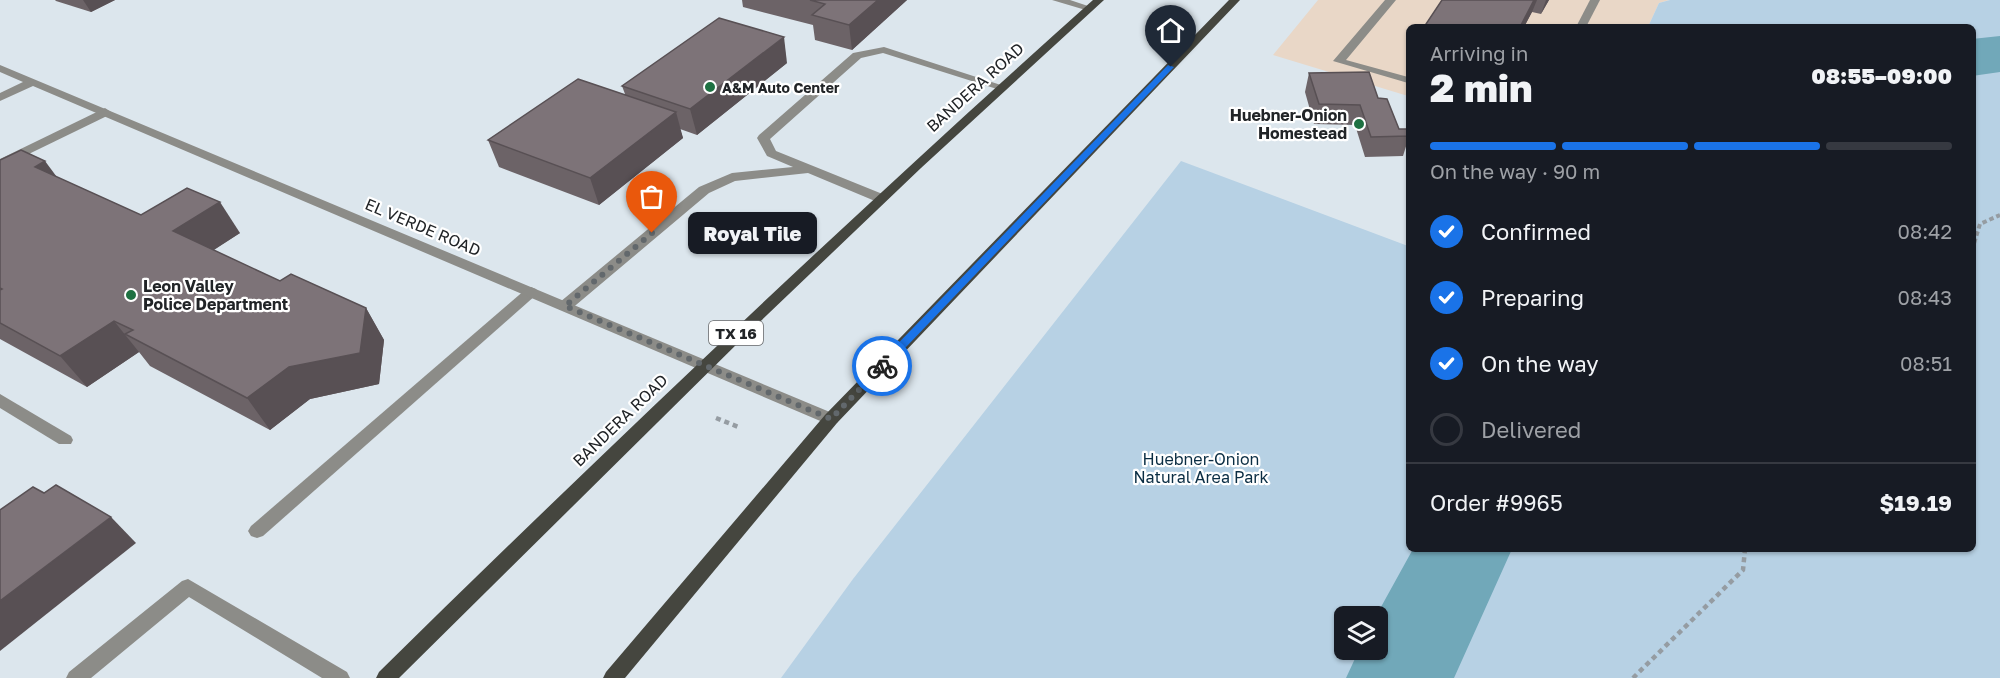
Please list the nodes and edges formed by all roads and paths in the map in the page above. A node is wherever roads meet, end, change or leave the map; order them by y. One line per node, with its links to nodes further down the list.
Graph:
1 (1058, 0): 5 (street)
2 (1235, 0): 23 (main road)
3 (1391, 0): 8 (street)
4 (1595, 0): 6 (street)
5 (1094, 4): 10 (main road, BANDERA ROAD / TX 16)
6 (1583, 24)
7 (0, 68): 9 (street, EL VERDE ROAD)
8 (1406, 79)
9 (33, 82): 11 (street); 12 (street, EL VERDE ROAD)
10 (1001, 87): 14 (street); 15 (main road, BANDERA ROAD / TX 16)
11 (0, 97)
12 (105, 112): 13 (street); 18 (street, EL VERDE ROAD)
13 (0, 164)
14 (810, 169): 15 (street); 19 (street)
15 (880, 198): 20 (main road, BANDERA ROAD / TX 16)
16 (2000, 215): 17 (path)
17 (1976, 237)
18 (531, 292): 19 (street, EL VERDE ROAD); 26 (street)
19 (565, 306): 20 (street, EL VERDE ROAD)
20 (703, 365): 23 (street, EL VERDE ROAD); 30 (main road, BANDERA ROAD / TX 16)
21 (0, 400): 25 (street)
22 (716, 418): 24 (path)
23 (831, 419): 31 (main road)
24 (741, 429)
25 (65, 440)
26 (257, 531)
27 (1745, 552): 32 (path)
28 (76, 678): 29 (street)
29 (340, 678)
30 (386, 678)
31 (613, 678)
32 (1633, 678)

